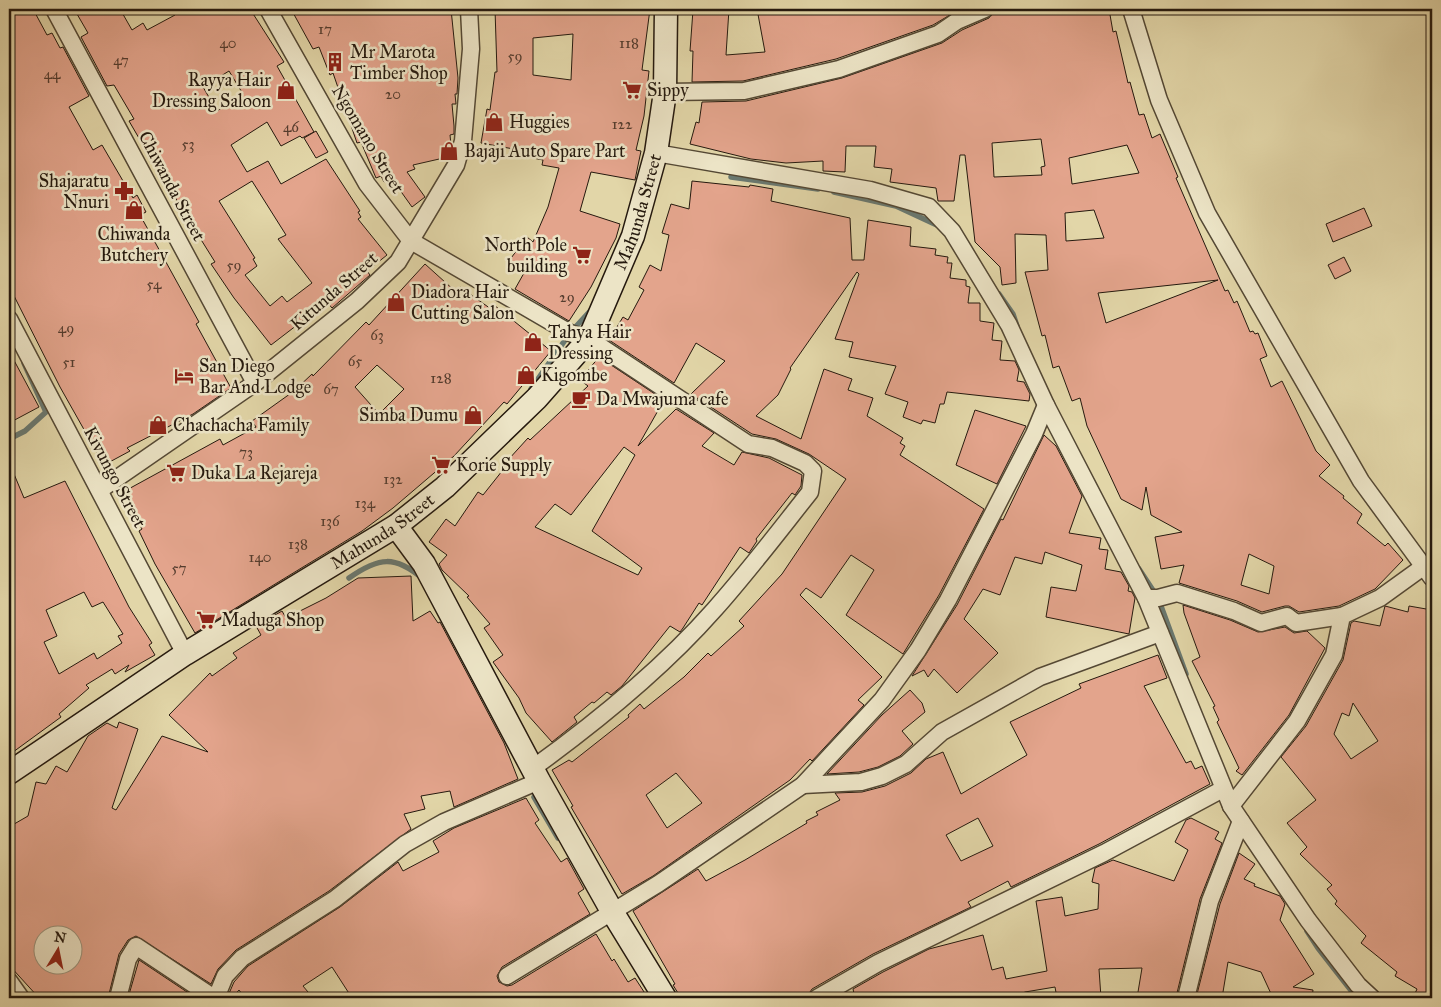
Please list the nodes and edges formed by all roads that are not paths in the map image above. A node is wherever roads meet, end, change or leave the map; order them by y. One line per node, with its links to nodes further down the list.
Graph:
1 (54, 9): 12 (street, Chiwanda Street)
2 (268, 9): 9 (street, Ngomano Street)
3 (469, 9): 9 (street, Kitunda Street)
4 (666, 9): 7 (street, Mahunda Street)
5 (985, 9): 7 (street)
6 (1130, 9): 16 (street)
7 (665, 92): 8 (street, Mahunda Street)
8 (656, 153): 11 (street, Mahunda Street); 13 (street)
9 (411, 241): 11 (street, Ngomano Street); 12 (street, Kitunda Street)
10 (9, 319): 14 (street, Kivungo Street)
11 (589, 338): 15 (street, Mahunda Street); 22 (street, Ngomano Street)
12 (255, 383): 14 (street, Kitunda Street)
13 (1046, 405): 17 (street); 23 (street)
14 (100, 490): 20 (street, Kivungo Street)
15 (396, 526): 20 (street, Mahunda Street); 22 (street)
16 (1428, 573): 18 (street)
17 (1146, 598): 18 (street); 19 (street)
18 (1342, 616): 25 (street)
19 (1160, 633): 23 (street); 24 (street)
20 (186, 654): 21 (street, Mahunda Street)
21 (9, 773)
22 (536, 774): 27 (street); 32 (street, Ngomano Street)
23 (803, 785): 27 (street)
24 (1223, 789): 25 (street); 34 (street)
25 (1231, 806): 26 (street)
26 (1241, 821): 35 (street); 36 (street)
27 (613, 913): 28 (street); 33 (street)
28 (507, 976)
29 (9, 981): 30 (street)
30 (22, 998)
31 (118, 998): 32 (street)
32 (215, 998)
33 (665, 998)
34 (817, 998)
35 (1186, 998)
36 (1372, 998)

